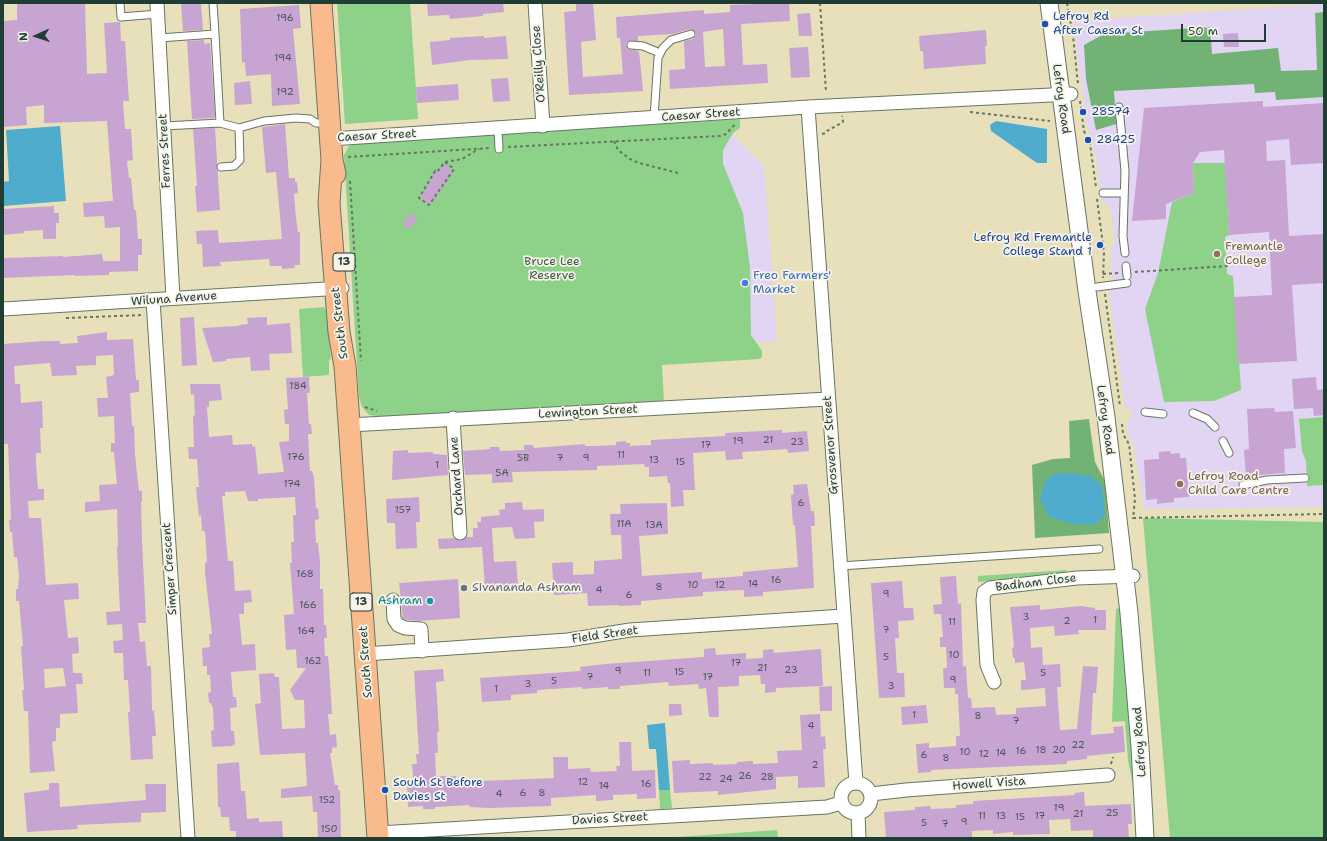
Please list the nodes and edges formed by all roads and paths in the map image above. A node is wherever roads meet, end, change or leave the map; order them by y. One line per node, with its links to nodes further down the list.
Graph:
1 (120, 3): 9 (lane)
2 (213, 3): 10 (lane)
3 (321, 3): 29 (main road, South Street / 13)
4 (534, 3): 26 (street, O'Reilly Close)
5 (820, 3): 15 (path)
6 (1049, 3): 16 (street, Lefroy Road)
7 (1058, 3): 16 (street, Lefroy Road)
8 (1068, 3): 16 (path)
9 (157, 8): 12 (street, Ferres Street)
10 (215, 34): 12 (lane); 24 (lane)
11 (691, 34): 14 (lane)
12 (159, 38): 25 (street, Ferres Street)
13 (631, 45): 14 (lane)
14 (660, 53): 21 (lane)
15 (826, 92)
16 (1072, 92): 17 (street, Caesar Street); 45 (street, Lefroy Road); 45 (path); 72 (street, Lefroy Road)
17 (808, 107): 21 (street, Caesar Street); 30 (street, Grosvenor Street)
18 (1119, 107): 40 (lane)
19 (966, 111): 23 (path)
20 (842, 113): 30 (path)
21 (654, 118): 26 (street, Caesar Street)
22 (740, 121): 31 (path)
23 (1050, 121)
24 (220, 123): 25 (lane); 27 (lane)
25 (164, 126): 47 (street, Ferres Street)
26 (543, 126): 28 (street, Caesar Street)
27 (239, 128): 29 (lane); 36 (lane)
28 (498, 128): 29 (street, Caesar Street); 33 (lane)
29 (330, 131): 34 (main road, South Street / 13)
30 (810, 134): 53 (street, Grosvenor Street)
31 (614, 141): 33 (path); 37 (path)
32 (480, 148): 33 (path); 34 (path); 35 (path)
33 (499, 148)
34 (340, 158): 46 (main road, South Street / 13)
35 (445, 162): 35 (path)
36 (221, 167)
37 (678, 172)
38 (350, 181): 52 (path)
39 (1103, 193): 40 (lane)
40 (1124, 193): 41 (lane)
41 (1125, 253)
42 (1126, 266): 44 (lane)
43 (1228, 266): 44 (path)
44 (1127, 276): 45 (lane); 45 (path)
45 (1102, 283): 55 (path); 72 (street, Lefroy Road)
46 (340, 288): 47 (street, Wiluna Avenue); 52 (main road, South Street / 13)
47 (173, 298): 48 (street, Wiluna Avenue)
48 (153, 300): 49 (street, Wiluna Avenue); 84 (street, Simper Crescent)
49 (3, 309)
50 (144, 315): 51 (path)
51 (65, 318)
52 (353, 363): 61 (main road, South Street / 13)
53 (828, 399): 60 (street, Lewington Street); 71 (street, Grosvenor Street)
54 (364, 400): 56 (path)
55 (1120, 406)
56 (379, 411)
57 (1145, 412): 59 (lane)
58 (1193, 413): 62 (lane)
59 (1163, 414)
60 (453, 418): 61 (street, Lewington Street); 69 (street, Orchard Lane)
61 (349, 425): 76 (main road, South Street / 13)
62 (1215, 427)
63 (1223, 441): 64 (lane)
64 (1229, 453)
65 (1305, 478): 66 (lane)
66 (1243, 485)
67 (1324, 514): 68 (path)
68 (1133, 518)
69 (460, 533)
70 (1099, 549): 71 (lane)
71 (840, 566): 74 (street, Grosvenor Street)
72 (1129, 576): 77 (street, Badham Close); 86 (street, Lefroy Road); 87 (street, Lefroy Road)
73 (393, 600): 75 (street)
74 (844, 616): 75 (street, Field Street); 79 (street, Grosvenor Street)
75 (422, 650): 76 (street, Field Street)
76 (365, 654): 83 (main road, South Street / 13)
77 (994, 682)
78 (1108, 775): 80 (street, Howell Vista)
79 (856, 783): 80 (street); 81 (street)
80 (871, 794): 82 (street)
81 (841, 802): 82 (street); 83 (street, Davies Street)
82 (858, 813): 85 (street)
83 (378, 835)
84 (188, 838)
85 (859, 838)
86 (1145, 838)
87 (1151, 838)

